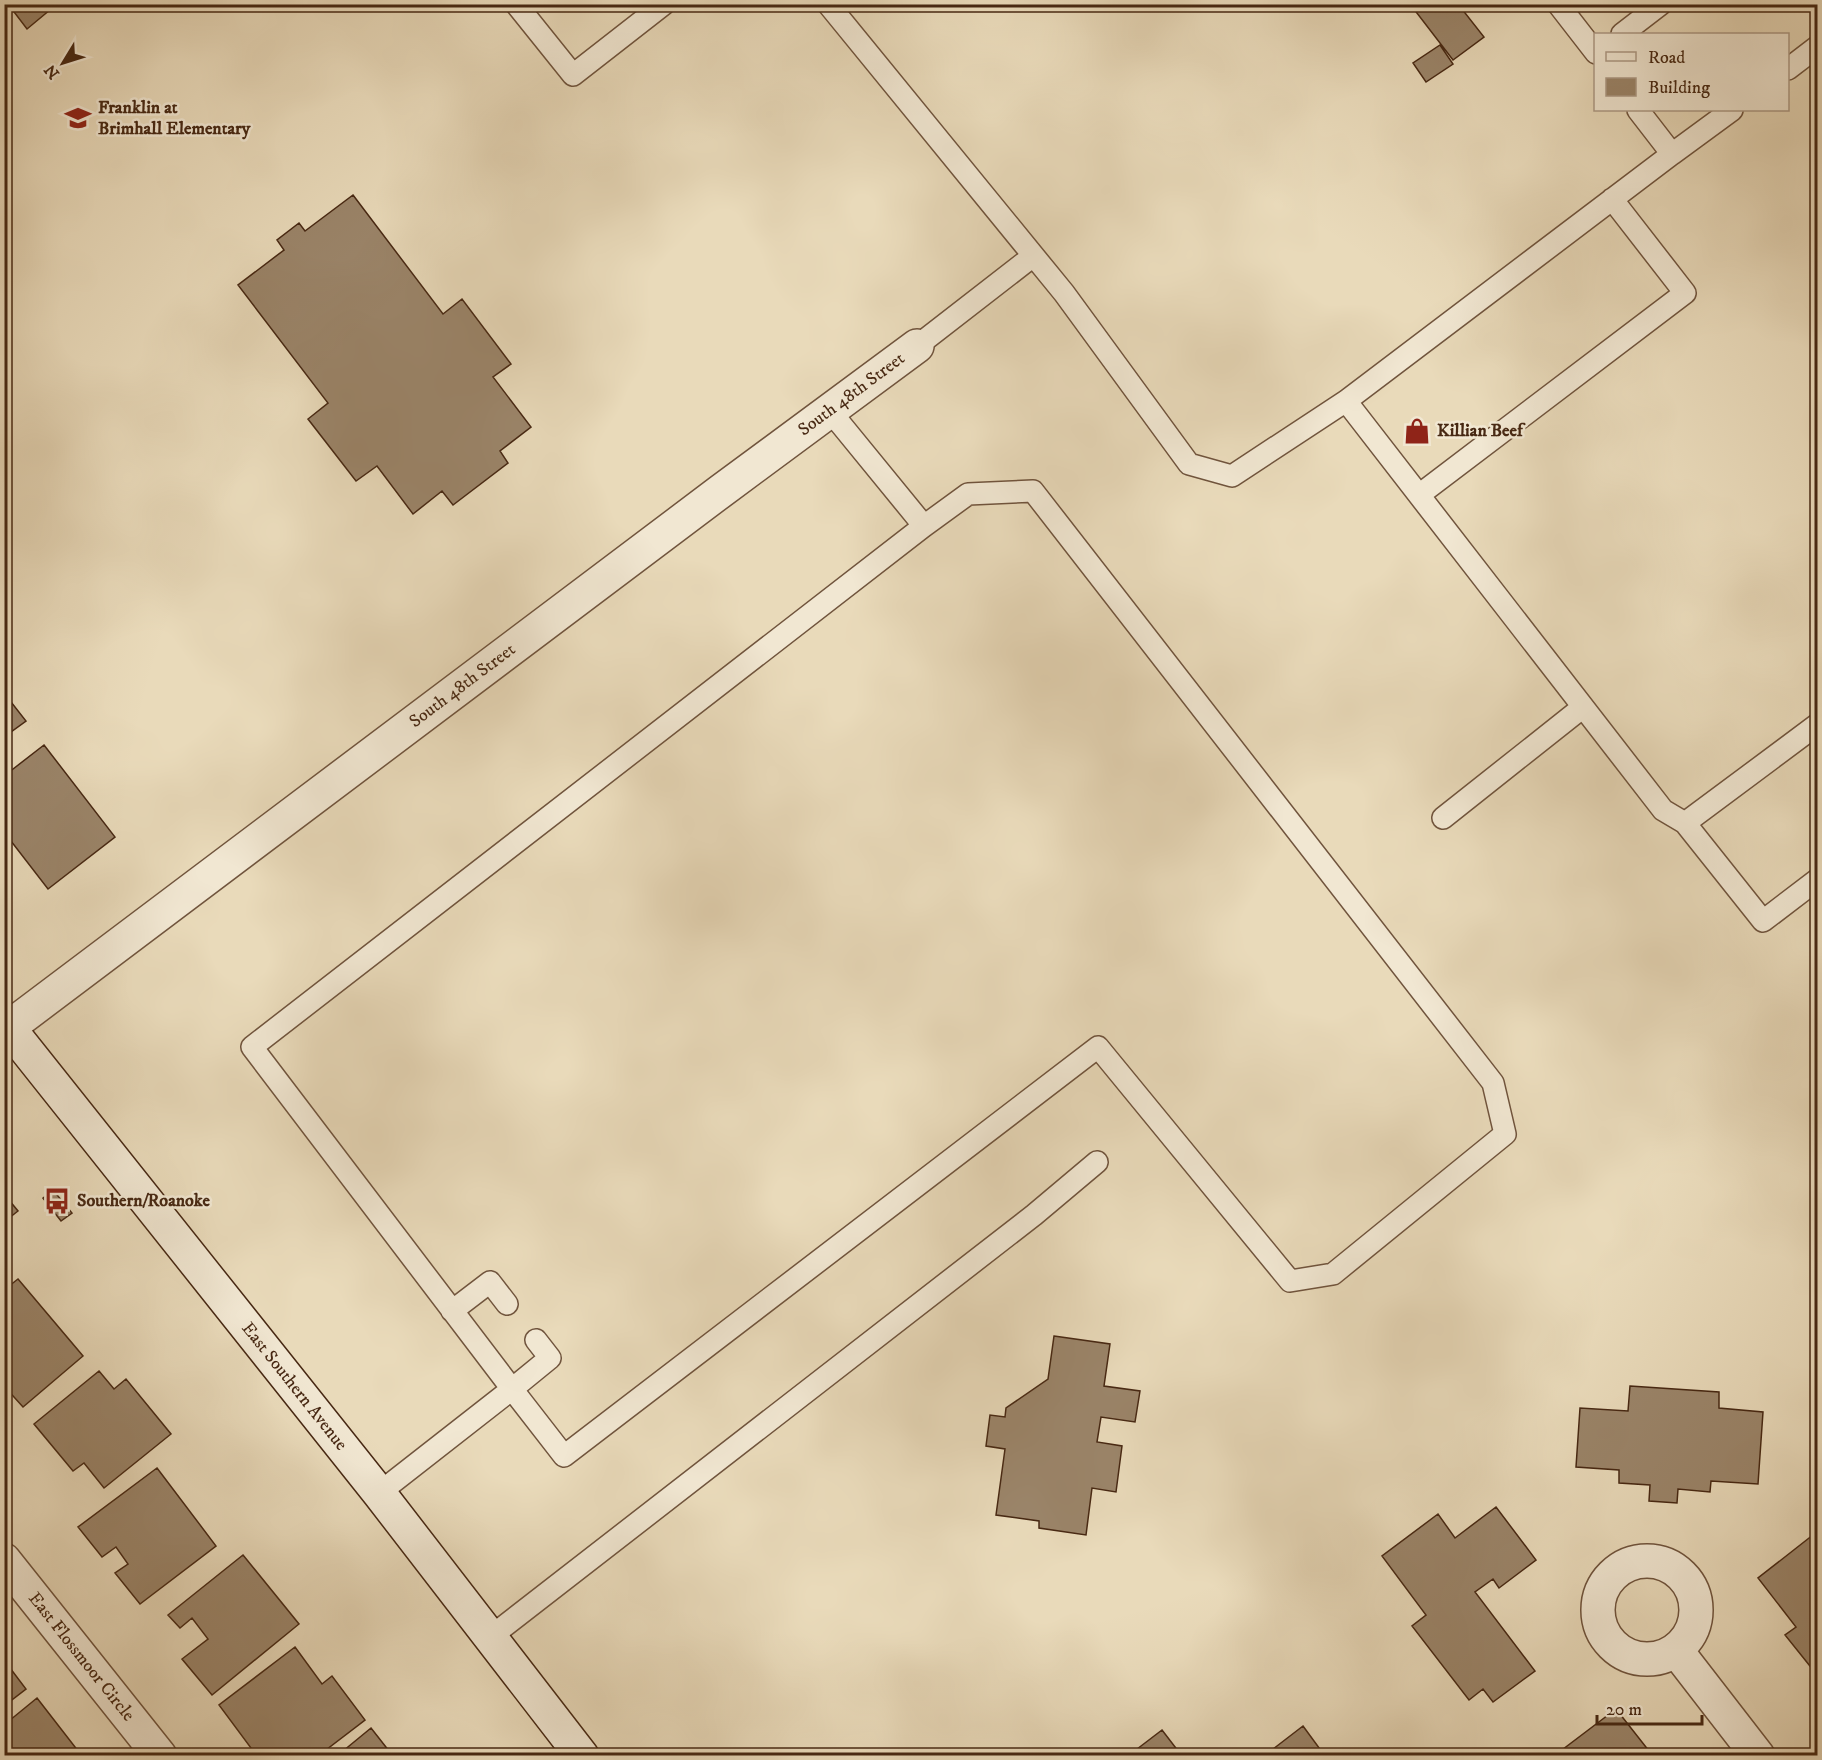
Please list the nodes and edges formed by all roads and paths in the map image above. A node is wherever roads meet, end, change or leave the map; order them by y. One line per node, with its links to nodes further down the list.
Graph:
1 (516, 4): 2 (lane)
2 (664, 4)
3 (828, 4): 14 (lane)
4 (1558, 4): 8 (lane)
5 (1661, 4): 6 (lane)
6 (1623, 33)
7 (1818, 46): 9 (lane)
8 (1594, 50)
9 (1789, 68)
10 (1639, 111): 12 (lane)
11 (1731, 111): 12 (lane)
12 (1672, 154): 13 (lane)
13 (1612, 199): 16 (lane); 18 (lane)
14 (1033, 256): 15 (lane); 16 (lane)
15 (917, 346): 17 (street, South 48th Street)
16 (1346, 401): 18 (lane)
17 (830, 411): 19 (lane); 25 (street, South 48th Street)
18 (1419, 495): 20 (lane)
19 (924, 526): 28 (lane); 30 (lane)
20 (1583, 708): 22 (lane); 23 (lane)
21 (1818, 724): 23 (lane)
22 (1443, 818)
23 (1685, 823): 24 (lane)
24 (1818, 879)
25 (6, 1027): 31 (street, East Southern Avenue)
26 (1097, 1162): 33 (lane)
27 (507, 1304): 28 (lane)
28 (452, 1311): 30 (lane)
29 (536, 1340): 30 (lane)
30 (512, 1389): 31 (lane)
31 (379, 1493): 33 (street, East Southern Avenue)
32 (4, 1560): 35 (street, East Flossmoor Circle)
33 (489, 1638): 36 (street, East Southern Avenue)
34 (1676, 1650): 37 (street)
35 (160, 1755)
36 (582, 1755)
37 (1758, 1755)

